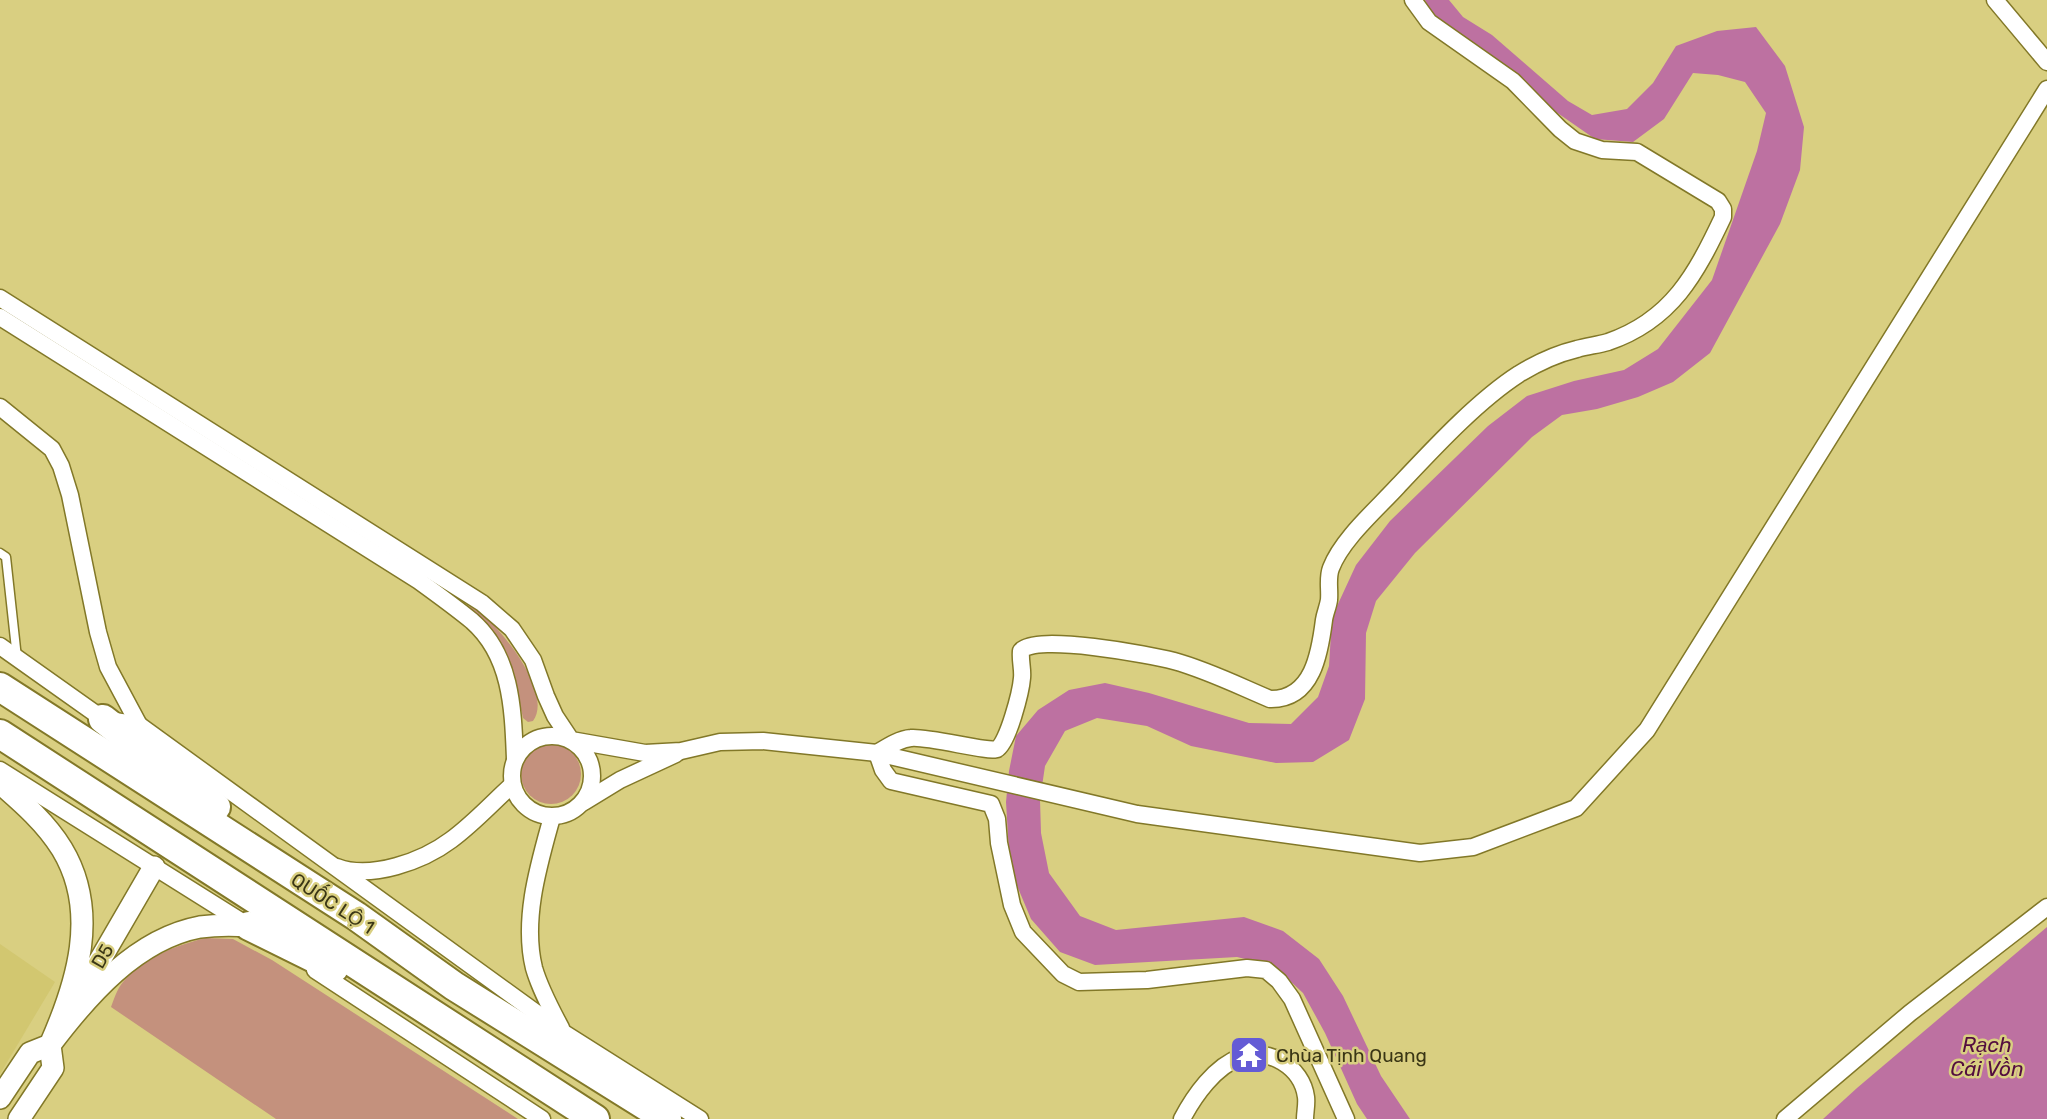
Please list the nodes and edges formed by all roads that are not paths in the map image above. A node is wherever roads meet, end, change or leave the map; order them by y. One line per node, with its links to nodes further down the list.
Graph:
1 (1413, 0): 17 (street)
2 (1995, 0): 3 (street)
3 (2047, 62)
4 (2047, 89): 17 (street)
5 (0, 298): 15 (street)
6 (0, 317): 18 (street)
7 (0, 407): 13 (street)
8 (0, 553): 10 (lane)
9 (0, 646): 10 (street)
10 (18, 658): 12 (street)
11 (0, 687): 27 (highway, QUỐC LỘ 1)
12 (103, 719): 13 (street); 27 (highway)
13 (139, 725): 24 (street)
14 (0, 734): 29 (highway, QUỐC LỘ 1)
15 (571, 740): 16 (street); 18 (street); 22 (street)
16 (681, 751): 17 (street); 22 (street)
17 (877, 753): 41 (street)
18 (515, 759): 21 (street)
19 (0, 770): 25 (street)
20 (0, 783): 31 (street)
21 (512, 785): 23 (street); 24 (street)
22 (577, 808): 23 (street)
23 (552, 817): 30 (street)
24 (325, 862): 30 (street)
25 (154, 867): 28 (street); 31 (street, D5)
26 (2047, 907): 42 (street)
27 (356, 916): 36 (highway, QUỐC LỘ 1)
28 (248, 926): 29 (highway); 31 (street); 34 (street)
29 (448, 1024): 35 (highway, QUỐC LỘ 1)
30 (564, 1033): 37 (highway); 38 (street)
31 (50, 1045): 32 (street); 33 (street)
32 (0, 1098)
33 (19, 1119)
34 (542, 1119)
35 (596, 1119)
36 (667, 1119)
37 (681, 1119)
38 (700, 1119)
39 (1182, 1119): 40 (street)
40 (1305, 1119)
41 (1346, 1119)
42 (1785, 1119)

